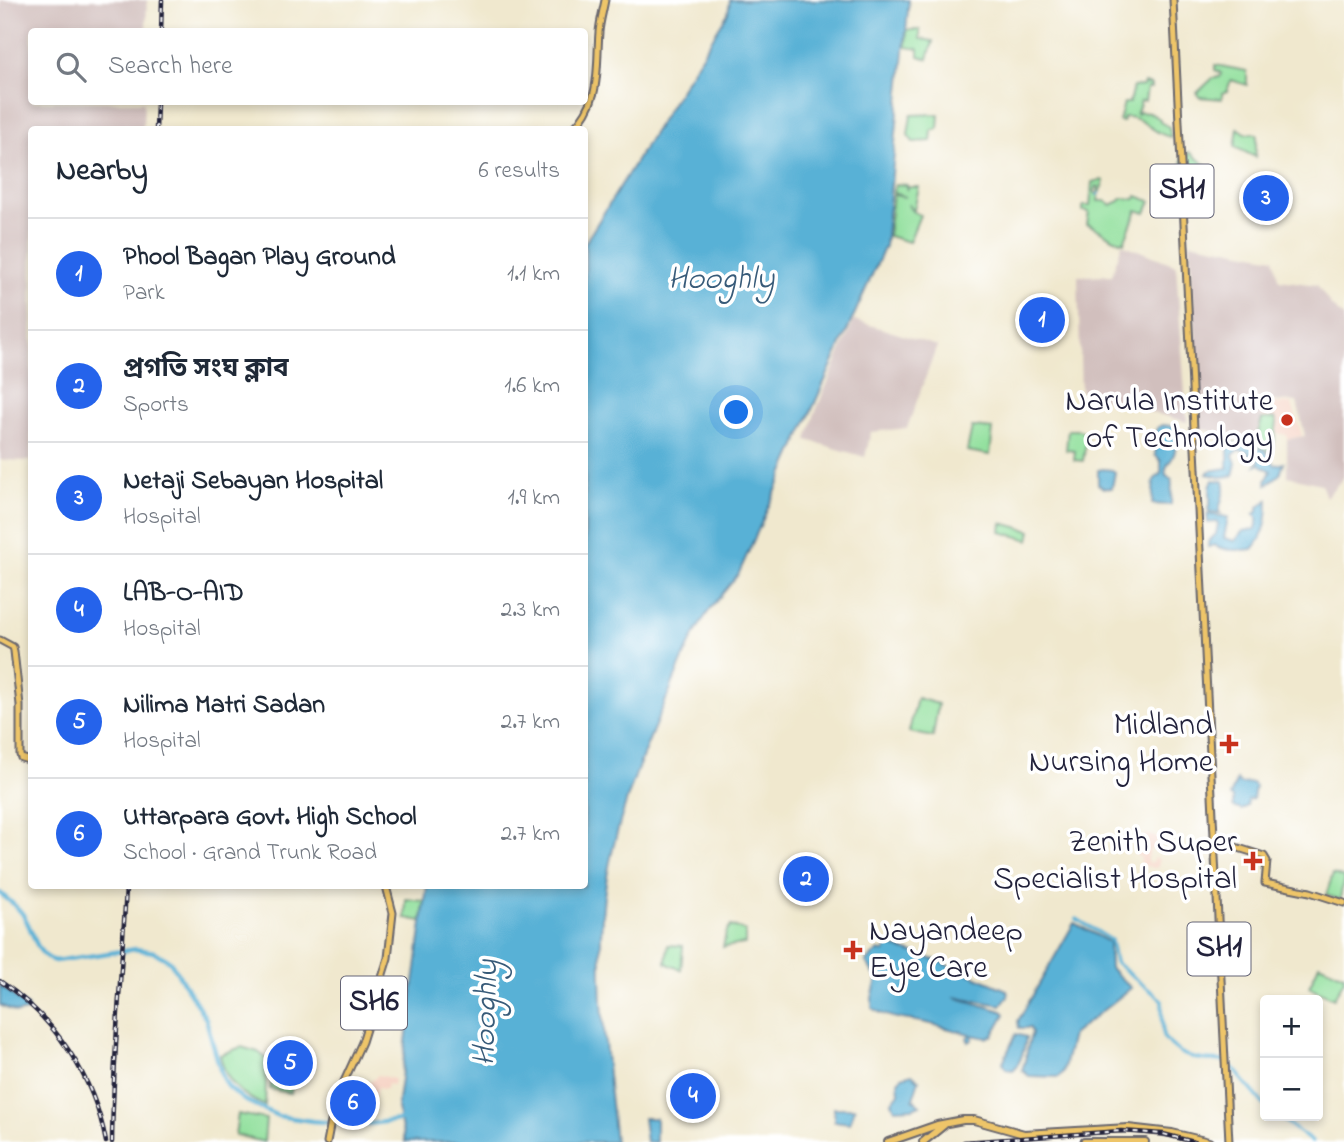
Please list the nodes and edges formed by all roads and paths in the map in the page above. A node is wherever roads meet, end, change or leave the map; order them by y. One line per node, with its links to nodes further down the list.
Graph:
1 (605, 0): 3 (main road)
2 (1171, 0): 6 (main road, SH1)
3 (575, 126)
4 (0, 640): 5 (main road)
5 (28, 760)
6 (1212, 840): 8 (main road); 16 (main road, SH1)
7 (387, 889): 10 (main road, SH6)
8 (1344, 903)
9 (952, 1122): 11 (highway); 12 (highway); 15 (highway)
10 (328, 1139)
11 (888, 1142)
12 (923, 1142)
13 (1084, 1142): 14 (highway)
14 (1145, 1142)
15 (1209, 1142)
16 (1227, 1142)

